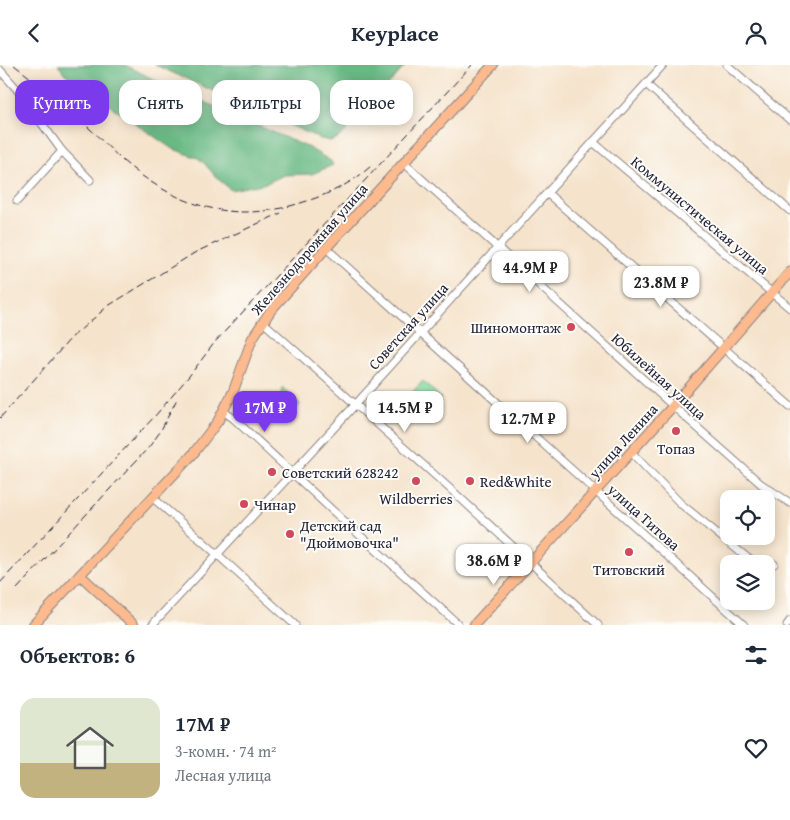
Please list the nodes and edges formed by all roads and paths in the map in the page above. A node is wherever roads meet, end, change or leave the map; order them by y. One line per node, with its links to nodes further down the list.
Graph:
1 (493, 65): 9 (main road, Железнодорожная улица)
2 (662, 65): 5 (street, Советская улица)
3 (727, 65): 6 (street)
4 (1, 73): 8 (street)
5 (646, 84): 7 (street, Советская улица); 13 (street)
6 (790, 120)
7 (593, 142): 11 (street, Советская улица); 17 (street, Коммунистическая улица)
8 (62, 151): 10 (street); 12 (street)
9 (404, 163): 14 (main road, Железнодорожная улица); 15 (street, Юбилейная улица)
10 (90, 180)
11 (547, 193): 15 (street, Советская улица); 21 (street)
12 (17, 201)
13 (790, 211)
14 (326, 247): 19 (main road, Железнодорожная улица); 20 (street, улица Титова)
15 (497, 248): 20 (street, Советская улица); 23 (street, Юбилейная улица)
16 (790, 272): 17 (main road, улица Ленина)
17 (772, 293): 18 (street, Коммунистическая улица); 21 (main road, улица Ленина)
18 (790, 308)
19 (262, 322): 22 (street); 25 (main road, Железнодорожная улица)
20 (420, 332): 22 (street, Советская улица); 28 (street, улица Титова)
21 (724, 348): 23 (main road, улица Ленина); 24 (street)
22 (356, 404): 27 (street, Советская улица); 33 (street)
23 (673, 406): 26 (main road, улица Ленина); 30 (street, Юбилейная улица)
24 (790, 406)
25 (223, 411): 27 (street); 29 (main road, Железнодорожная улица)
26 (631, 452): 28 (main road, улица Ленина); 32 (street)
27 (292, 474): 31 (street, Советская улица); 40 (street)
28 (596, 491): 33 (main road, улица Ленина); 43 (street, улица Титова)
29 (152, 497): 31 (street); 34 (main road, Железнодорожная улица)
30 (790, 503)
31 (217, 553): 38 (street, Советская улица); 39 (street)
32 (744, 555)
33 (531, 563): 41 (main road, улица Ленина); 42 (street)
34 (80, 575): 36 (main road, Железнодорожная улица); 37 (main road)
35 (790, 621): 44 (street)
36 (33, 625)
37 (134, 625)
38 (152, 625)
39 (295, 625)
40 (459, 625)
41 (474, 625)
42 (598, 625)
43 (744, 625)
44 (787, 625)

